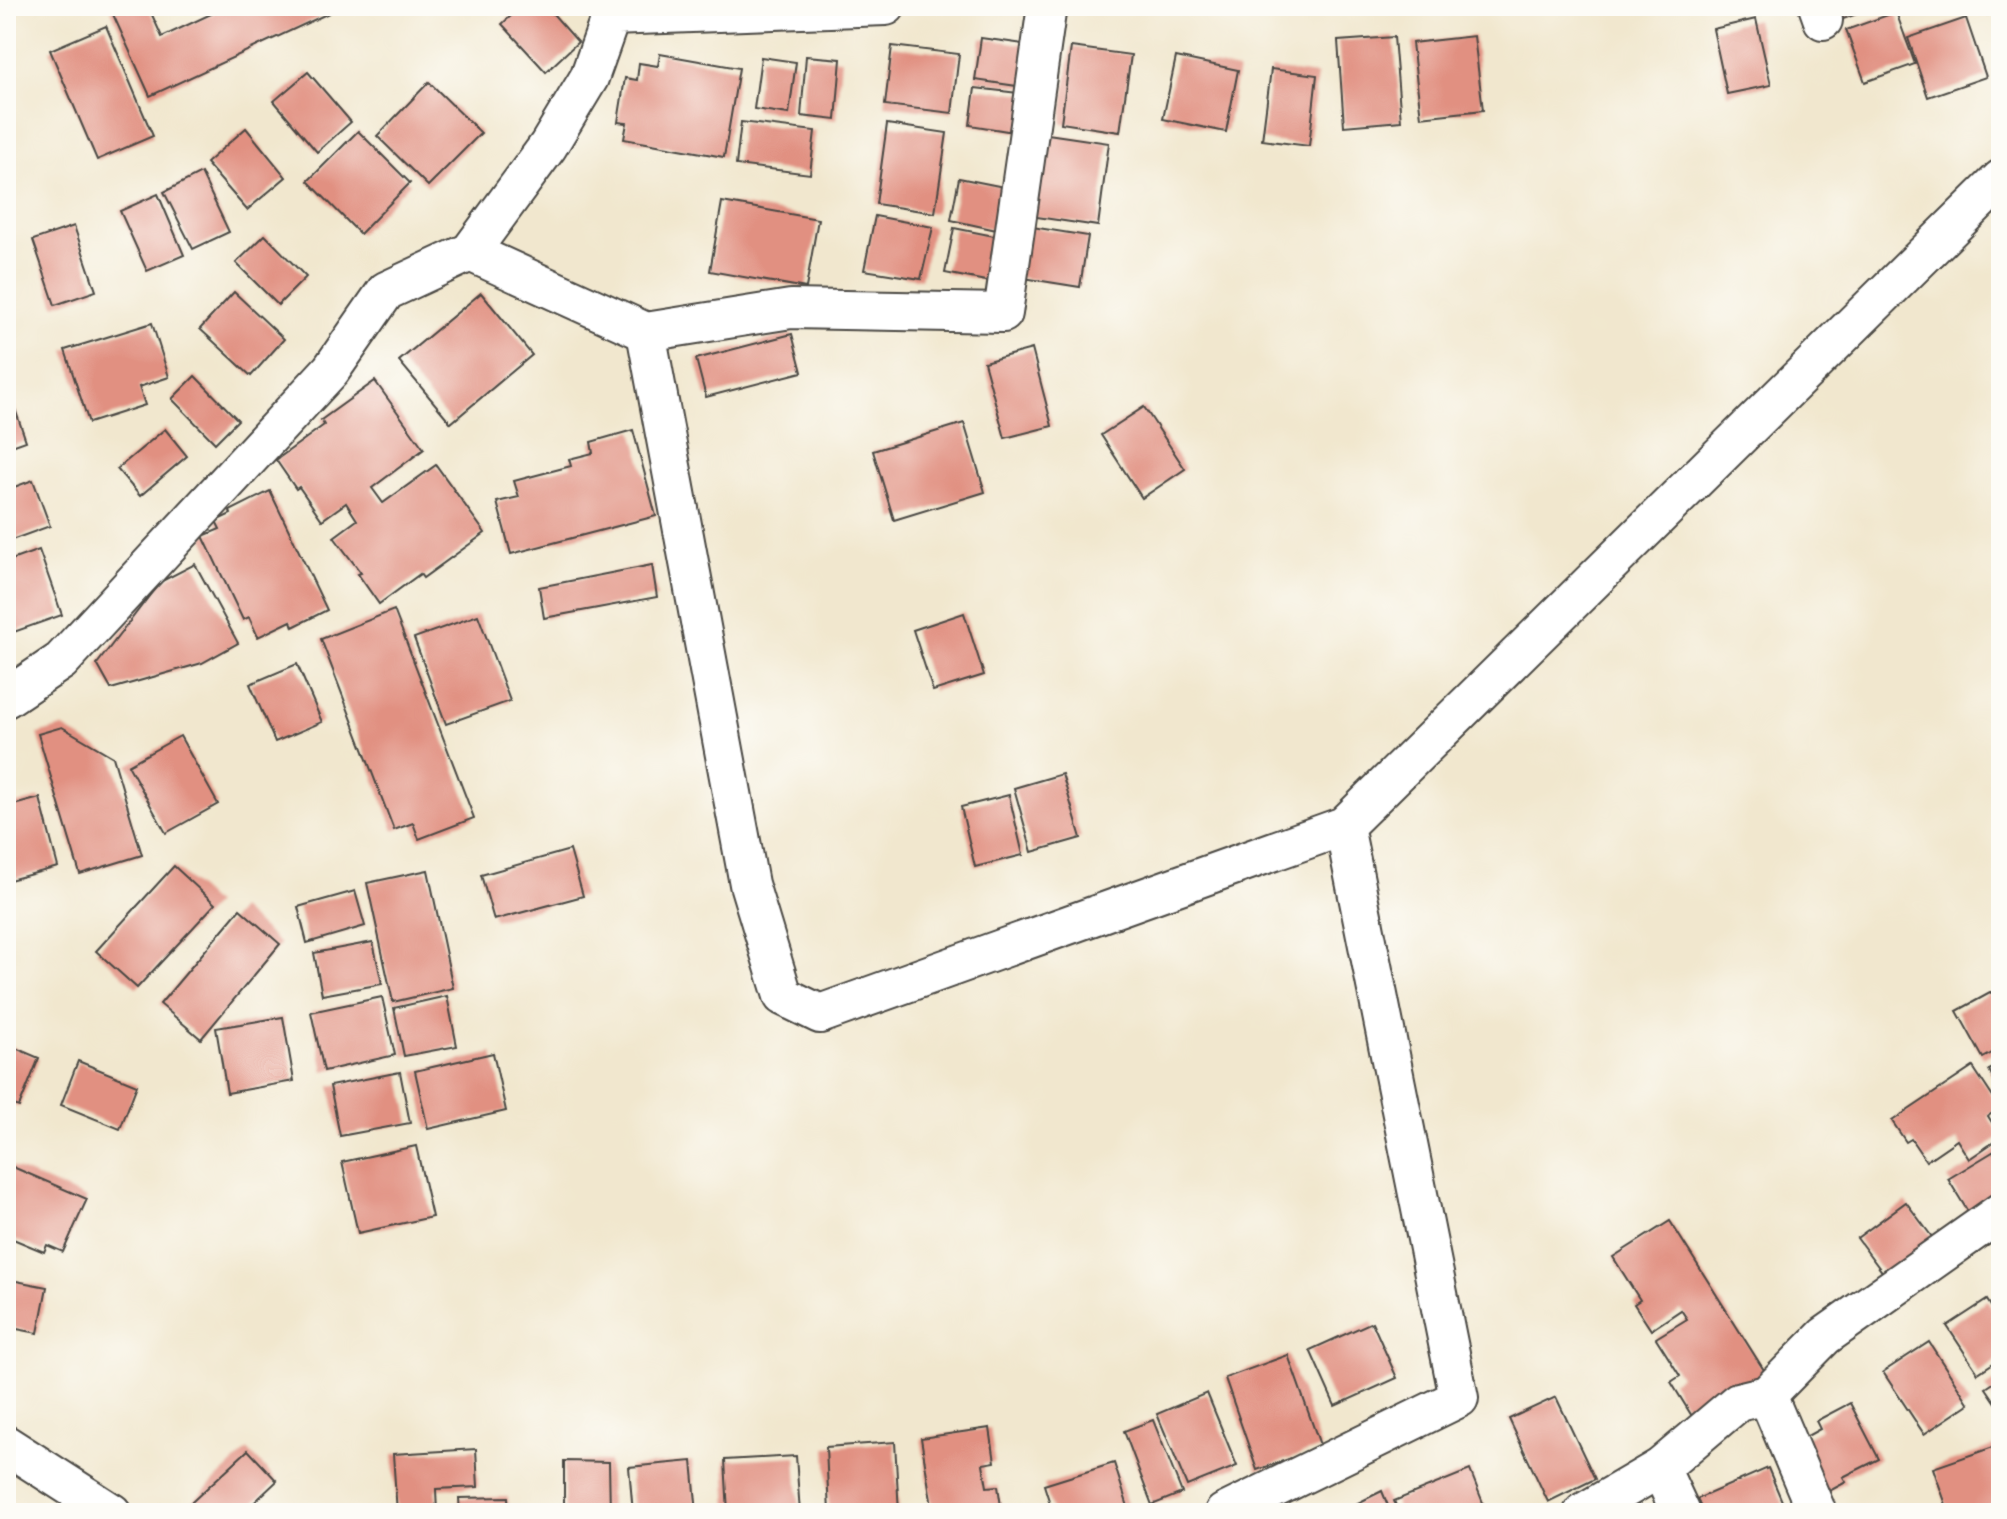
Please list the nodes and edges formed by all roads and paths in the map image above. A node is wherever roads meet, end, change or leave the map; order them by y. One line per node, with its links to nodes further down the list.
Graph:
1 (886, 6): 4 (street)
2 (1047, 6): 5 (street)
3 (2001, 179): 7 (street)
4 (470, 252): 5 (street); 6 (street)
5 (646, 332): 7 (street)
6 (6, 698)
7 (1344, 826): 13 (street)
8 (2001, 1212): 9 (street)
9 (1767, 1395): 11 (street); 16 (street)
10 (6, 1445): 12 (street)
11 (1660, 1468): 14 (street); 15 (street)
12 (112, 1513)
13 (1224, 1513)
14 (1583, 1513)
15 (1681, 1513)
16 (1817, 1513)

